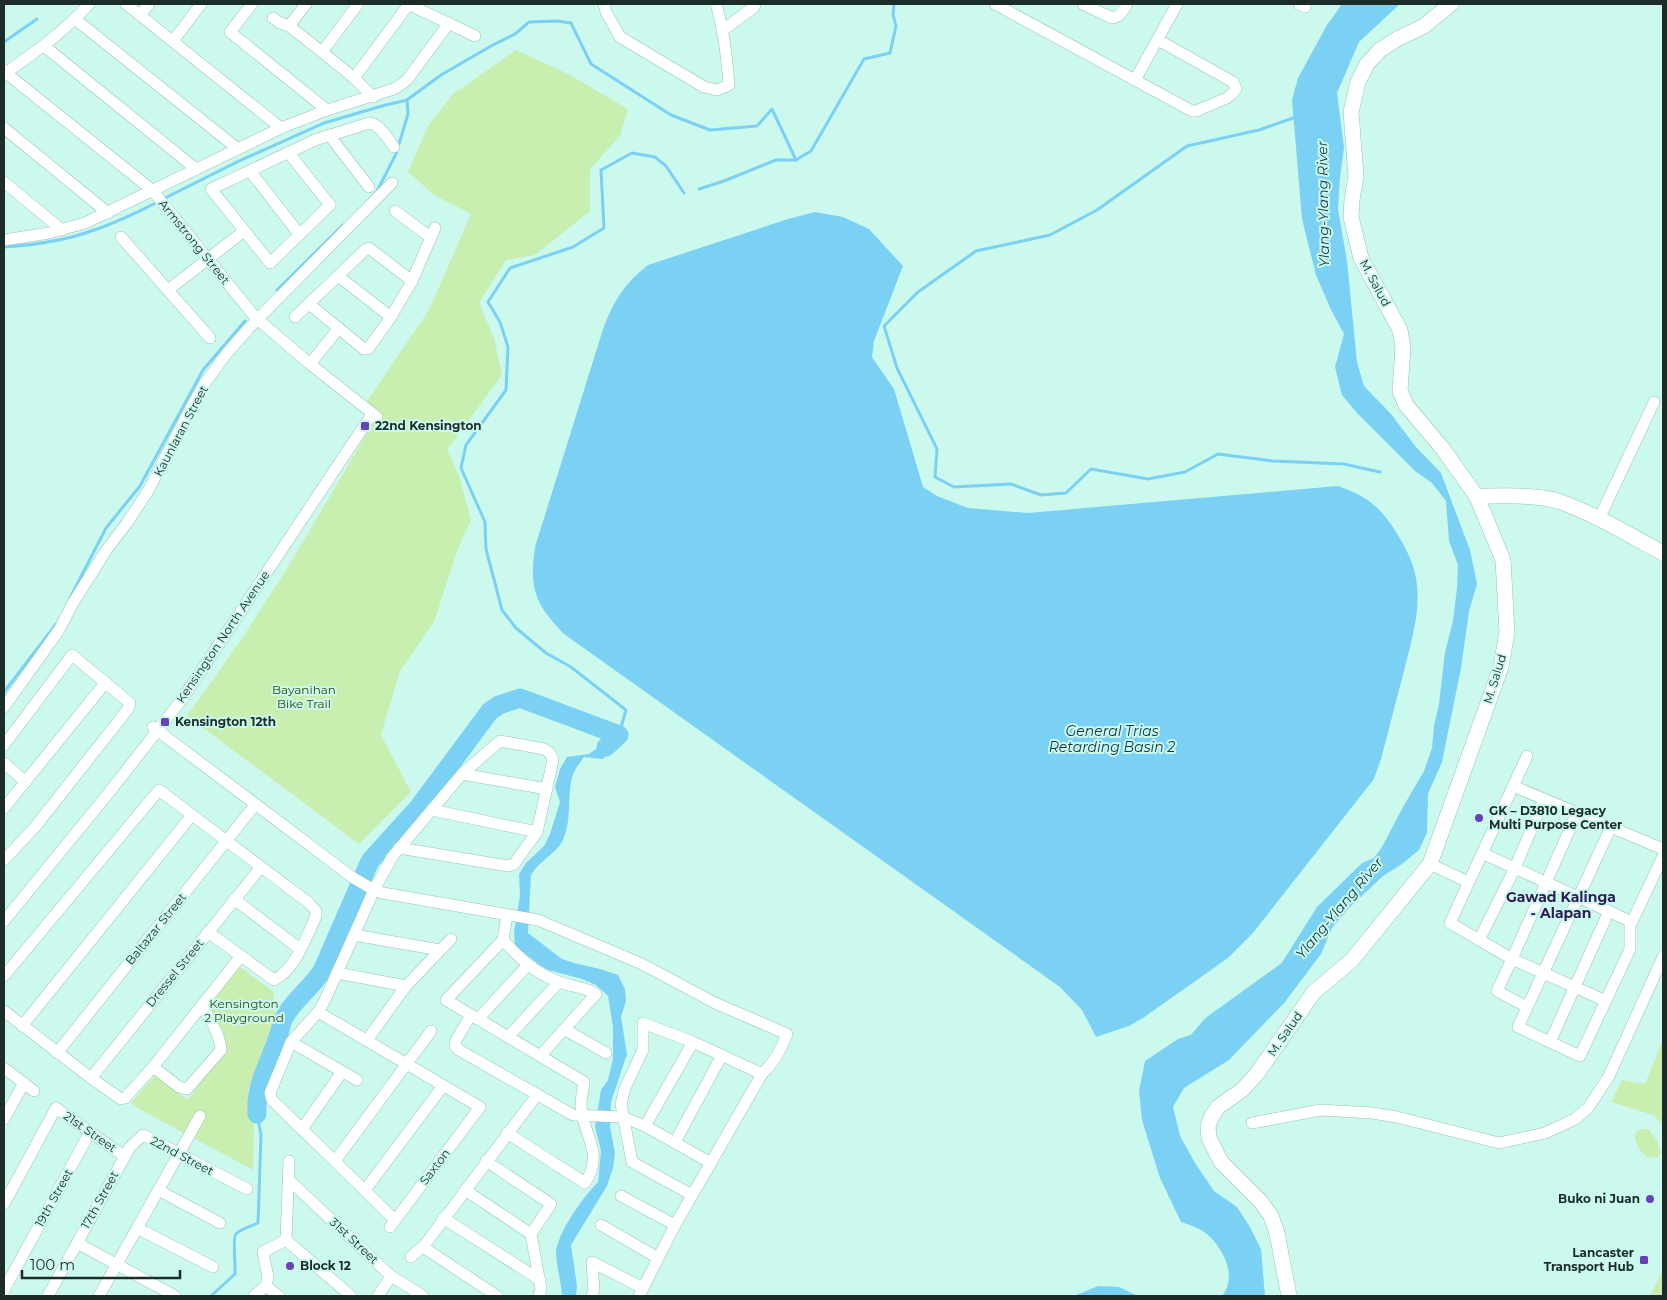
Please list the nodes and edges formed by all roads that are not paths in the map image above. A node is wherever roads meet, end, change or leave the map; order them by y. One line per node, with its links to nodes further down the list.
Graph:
1 (89, 4): 19 (street)
2 (126, 4): 17 (street)
3 (148, 4): 17 (street)
4 (201, 4): 25 (street)
5 (252, 4): 32 (street)
6 (306, 4): 21 (street)
7 (358, 4): 27 (street)
8 (408, 4): 20 (street); 29 (street)
9 (604, 4): 22 (street)
10 (716, 4): 22 (street)
11 (755, 4): 22 (street)
12 (995, 4): 30 (street)
13 (1083, 4): 14 (street)
14 (1127, 4)
15 (1177, 4): 24 (street)
16 (1450, 4): 65 (street, M. Salud)
17 (140, 15): 25 (street)
18 (273, 18): 21 (street)
19 (76, 19): 26 (street); 37 (street)
20 (449, 23): 23 (street); 31 (street)
21 (289, 26): 27 (street)
22 (722, 31)
23 (475, 36)
24 (1158, 40): 30 (street); 30 (street)
25 (173, 41): 34 (street)
26 (44, 46): 28 (street); 39 (street)
27 (322, 52): 29 (street)
28 (5, 74): 44 (street, Armstrong Street)
29 (354, 78): 31 (street)
30 (1135, 80)
31 (373, 97): 32 (street)
32 (327, 110): 34 (street)
33 (4, 128): 46 (street)
34 (280, 128): 37 (street)
35 (329, 135): 36 (street); 38 (street); 43 (street)
36 (394, 147)
37 (238, 149): 39 (street)
38 (288, 152): 40 (street); 49 (street)
39 (196, 169): 44 (street)
40 (250, 171): 48 (street); 49 (street)
41 (4, 182): 47 (street)
42 (392, 183): 59 (street, Kaunlaran Street)
43 (369, 187)
44 (155, 193): 46 (street); 52 (street, Armstrong Street)
45 (394, 211): 54 (street)
46 (108, 213): 47 (street)
47 (62, 230): 51 (street)
48 (244, 231): 49 (street); 52 (street)
49 (299, 234)
50 (121, 237): 55 (street)
51 (5, 238)
52 (208, 259): 55 (street); 59 (street, Armstrong Street)
53 (338, 276): 54 (street); 56 (street); 58 (street)
54 (412, 281): 58 (street)
55 (168, 290): 61 (street)
56 (309, 304): 57 (street); 60 (street)
57 (295, 317)
58 (391, 317): 60 (street)
59 (258, 319): 62 (street, Armstrong Street); 69 (street, Kaunlaran Street)
60 (339, 328): 62 (street)
61 (210, 338)
62 (310, 364): 64 (street, Armstrong Street)
63 (1654, 402): 66 (street)
64 (374, 416): 70 (street, Kensington North Avenue)
65 (1477, 497): 66 (street); 92 (street, M. Salud)
66 (1599, 519): 67 (street)
67 (1663, 553)
68 (106, 682): 71 (street); 75 (street); 91 (street)
69 (4, 707)
70 (156, 729): 79 (street); 102 (street, Kensington North Avenue)
71 (4, 745)
72 (1527, 756): 76 (street)
73 (4, 763): 75 (street)
74 (462, 774): 77 (street); 77 (street); 81 (street)
75 (26, 782): 80 (street)
76 (1513, 786): 78 (street); 89 (street)
77 (547, 789): 85 (street)
78 (1544, 799): 82 (street); 94 (street)
79 (256, 805): 86 (street, Baltazar Street); 97 (street)
80 (4, 808)
81 (432, 810): 85 (street); 87 (street)
82 (1577, 813): 84 (street); 96 (street)
83 (192, 815): 86 (street); 117 (street); 127 (street)
84 (1611, 827): 88 (street); 98 (street)
85 (537, 832): 87 (street)
86 (226, 841): 93 (street); 135 (street, Baltazar Street)
87 (399, 848): 97 (street)
88 (1663, 849)
89 (1482, 853): 94 (street); 95 (street)
90 (1663, 856): 103 (street)
91 (4, 860)
92 (1430, 864): 95 (street); 204 (street, M. Salud)
93 (261, 867): 99 (street, Dressel Street); 109 (street)
94 (1515, 868): 96 (street); 108 (street)
95 (1468, 882): 108 (street)
96 (1546, 882): 98 (street); 112 (street)
97 (372, 888): 101 (street); 105 (street)
98 (1578, 897): 100 (street); 116 (street)
99 (234, 899): 104 (street, Dressel Street); 109 (street)
100 (1609, 911): 103 (street); 120 (street)
101 (510, 916): 107 (street); 143 (street)
102 (4, 921)
103 (1632, 922): 121 (street)
104 (208, 932): 111 (street); 144 (street, Dressel Street)
105 (354, 935): 110 (street); 115 (street)
106 (451, 939): 110 (street)
107 (503, 940): 114 (street); 126 (street)
108 (1479, 940): 112 (street)
109 (300, 949): 111 (street)
110 (440, 950): 119 (street)
111 (241, 956): 122 (street)
112 (1512, 960): 116 (street); 123 (street)
113 (1663, 960): 154 (street)
114 (528, 965): 118 (street); 126 (street)
115 (337, 973): 119 (street); 125 (street)
116 (1543, 973): 120 (street); 123 (street)
117 (4, 976)
118 (558, 982): 128 (street); 130 (street)
119 (406, 986): 131 (street)
120 (1575, 987): 121 (street); 134 (street)
121 (1606, 1001): 134 (street)
122 (202, 1006): 140 (street); 140 (street)
123 (1527, 1007): 134 (street)
124 (4, 1011): 127 (street)
125 (318, 1012): 131 (street); 132 (street)
126 (474, 1017): 130 (street); 149 (street)
127 (22, 1026): 135 (street)
128 (564, 1029): 136 (street); 137 (street)
129 (431, 1031): 139 (street)
130 (508, 1037): 137 (street)
131 (367, 1040): 139 (street)
132 (291, 1042): 142 (street); 156 (street)
133 (693, 1042): 138 (street); 152 (street); 155 (street)
134 (1550, 1042)
135 (57, 1052): 144 (street)
136 (606, 1054)
137 (540, 1056): 151 (street)
138 (721, 1057): 143 (street); 159 (street)
139 (408, 1064): 147 (street); 162 (street)
140 (153, 1067): 144 (street)
141 (4, 1068): 146 (street)
142 (342, 1072): 145 (street); 156 (street)
143 (762, 1074): 165 (street)
144 (91, 1078)
145 (357, 1080)
146 (24, 1084): 148 (street); 153 (street)
147 (443, 1086): 169 (street); 169 (street, Saxton)
148 (34, 1091)
149 (537, 1095): 151 (street); 158 (street)
150 (200, 1116): 160 (street)
151 (589, 1116): 152 (street); 158 (street)
152 (617, 1116): 155 (street); 171 (street)
153 (4, 1119)
154 (1252, 1123)
155 (645, 1126): 159 (street)
156 (302, 1129): 162 (street)
157 (90, 1132): 161 (street, 21st Street); 173 (street, 21st Street); 190 (street, 19th Street)
158 (507, 1133): 164 (street)
159 (675, 1142): 165 (street)
160 (178, 1154): 161 (street, 22nd Street); 167 (street, 22nd Street); 168 (street)
161 (124, 1156): 181 (street, 17th Street)
162 (335, 1161): 169 (street)
163 (290, 1162): 166 (street)
164 (486, 1162): 170 (street); 179 (street)
165 (711, 1162): 171 (street)
166 (289, 1180): 180 (street); 187 (street, 31st Street)
167 (247, 1189)
168 (158, 1190): 175 (street); 178 (street)
169 (365, 1190)
170 (465, 1190): 174 (street); 179 (street)
171 (692, 1194): 177 (street)
172 (621, 1196): 177 (street)
173 (4, 1204)
174 (443, 1218): 182 (street); 188 (street)
175 (220, 1223)
176 (601, 1225): 184 (street)
177 (675, 1225): 184 (street)
178 (137, 1228): 185 (street); 186 (street)
179 (532, 1234): 188 (street)
180 (286, 1240): 189 (street); 198 (street)
181 (77, 1244): 185 (street); 193 (street, 17th Street)
182 (423, 1247): 183 (street); 201 (street)
183 (411, 1258)
184 (658, 1258): 192 (street)
185 (116, 1265): 191 (street); 194 (street)
186 (212, 1267)
187 (391, 1276): 199 (street); 200 (street, 31st Street)
188 (540, 1280): 202 (street)
189 (266, 1286): 196 (street); 197 (street)
190 (4, 1290)
191 (153, 1291): 195 (street)
192 (641, 1292): 203 (street)
193 (48, 1296)
194 (99, 1296)
195 (175, 1296)
196 (254, 1296)
197 (280, 1296)
198 (351, 1296)
199 (378, 1296)
200 (423, 1296)
201 (497, 1296)
202 (539, 1296)
203 (592, 1296)
204 (1289, 1296)

